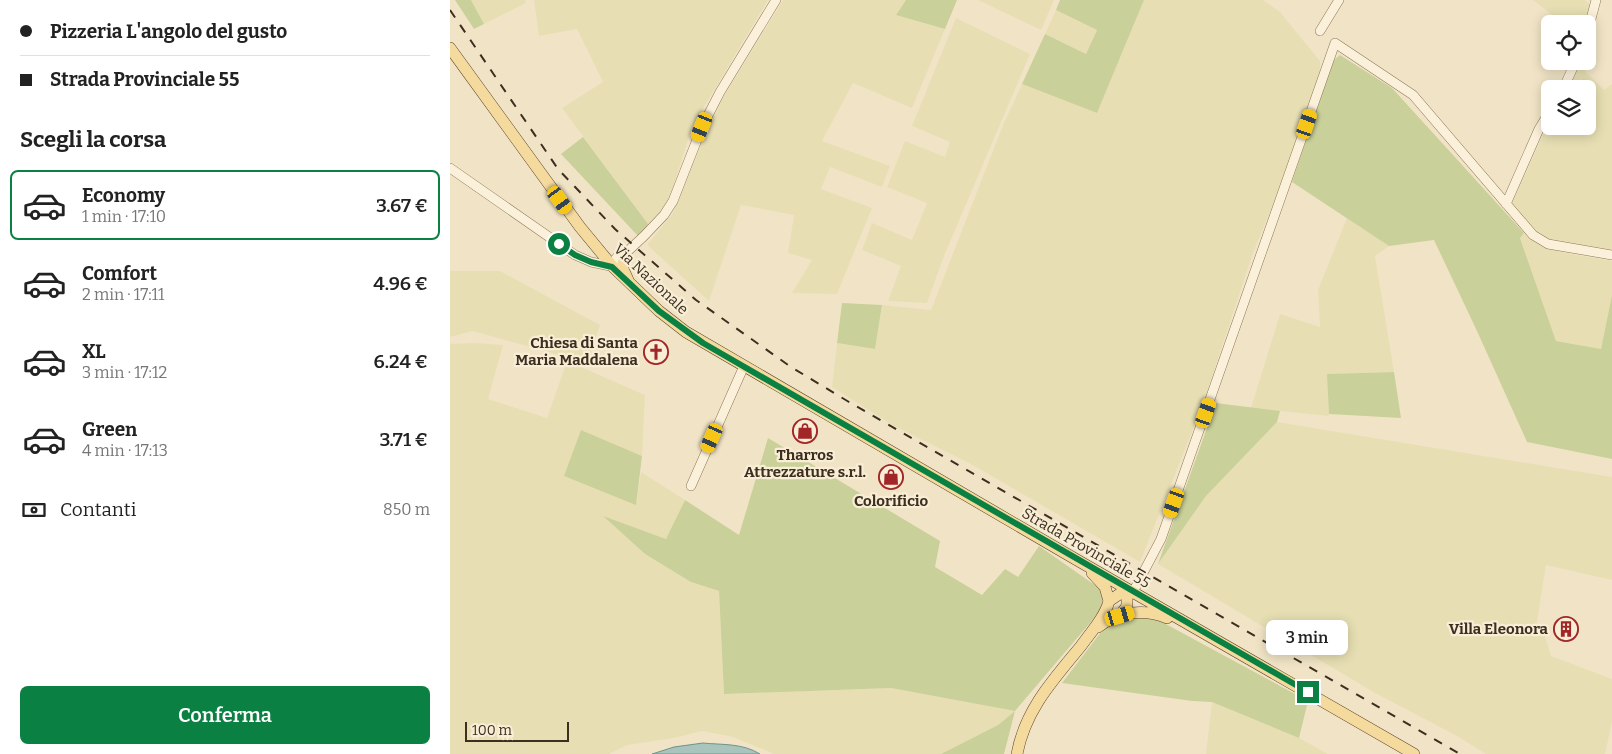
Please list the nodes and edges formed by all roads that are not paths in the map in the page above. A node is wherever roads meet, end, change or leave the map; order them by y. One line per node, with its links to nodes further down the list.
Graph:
1 (776, 0): 11 (street)
2 (1340, 0): 5 (street)
3 (1596, 0): 4 (street)
4 (1592, 15)
5 (1320, 31)
6 (450, 48): 11 (main road)
7 (1541, 126): 9 (street)
8 (450, 168): 11 (street)
9 (1506, 204): 10 (street); 15 (street)
10 (1612, 255)
11 (621, 259): 12 (main road, Via Nazionale)
12 (744, 366): 13 (street); 14 (main road, Strada Provinciale 55)
13 (691, 486)
14 (1078, 560): 15 (main road, Strada Provinciale 55); 16 (main road)
15 (1130, 591): 16 (main road); 17 (main road); 18 (main road, Strada Provinciale 55)
16 (1110, 601): 19 (main road)
17 (1120, 616): 18 (main road); 19 (main road)
18 (1199, 630): 21 (main road, Strada Provinciale 55)
19 (1092, 632): 20 (main road)
20 (1017, 754)
21 (1414, 754)

